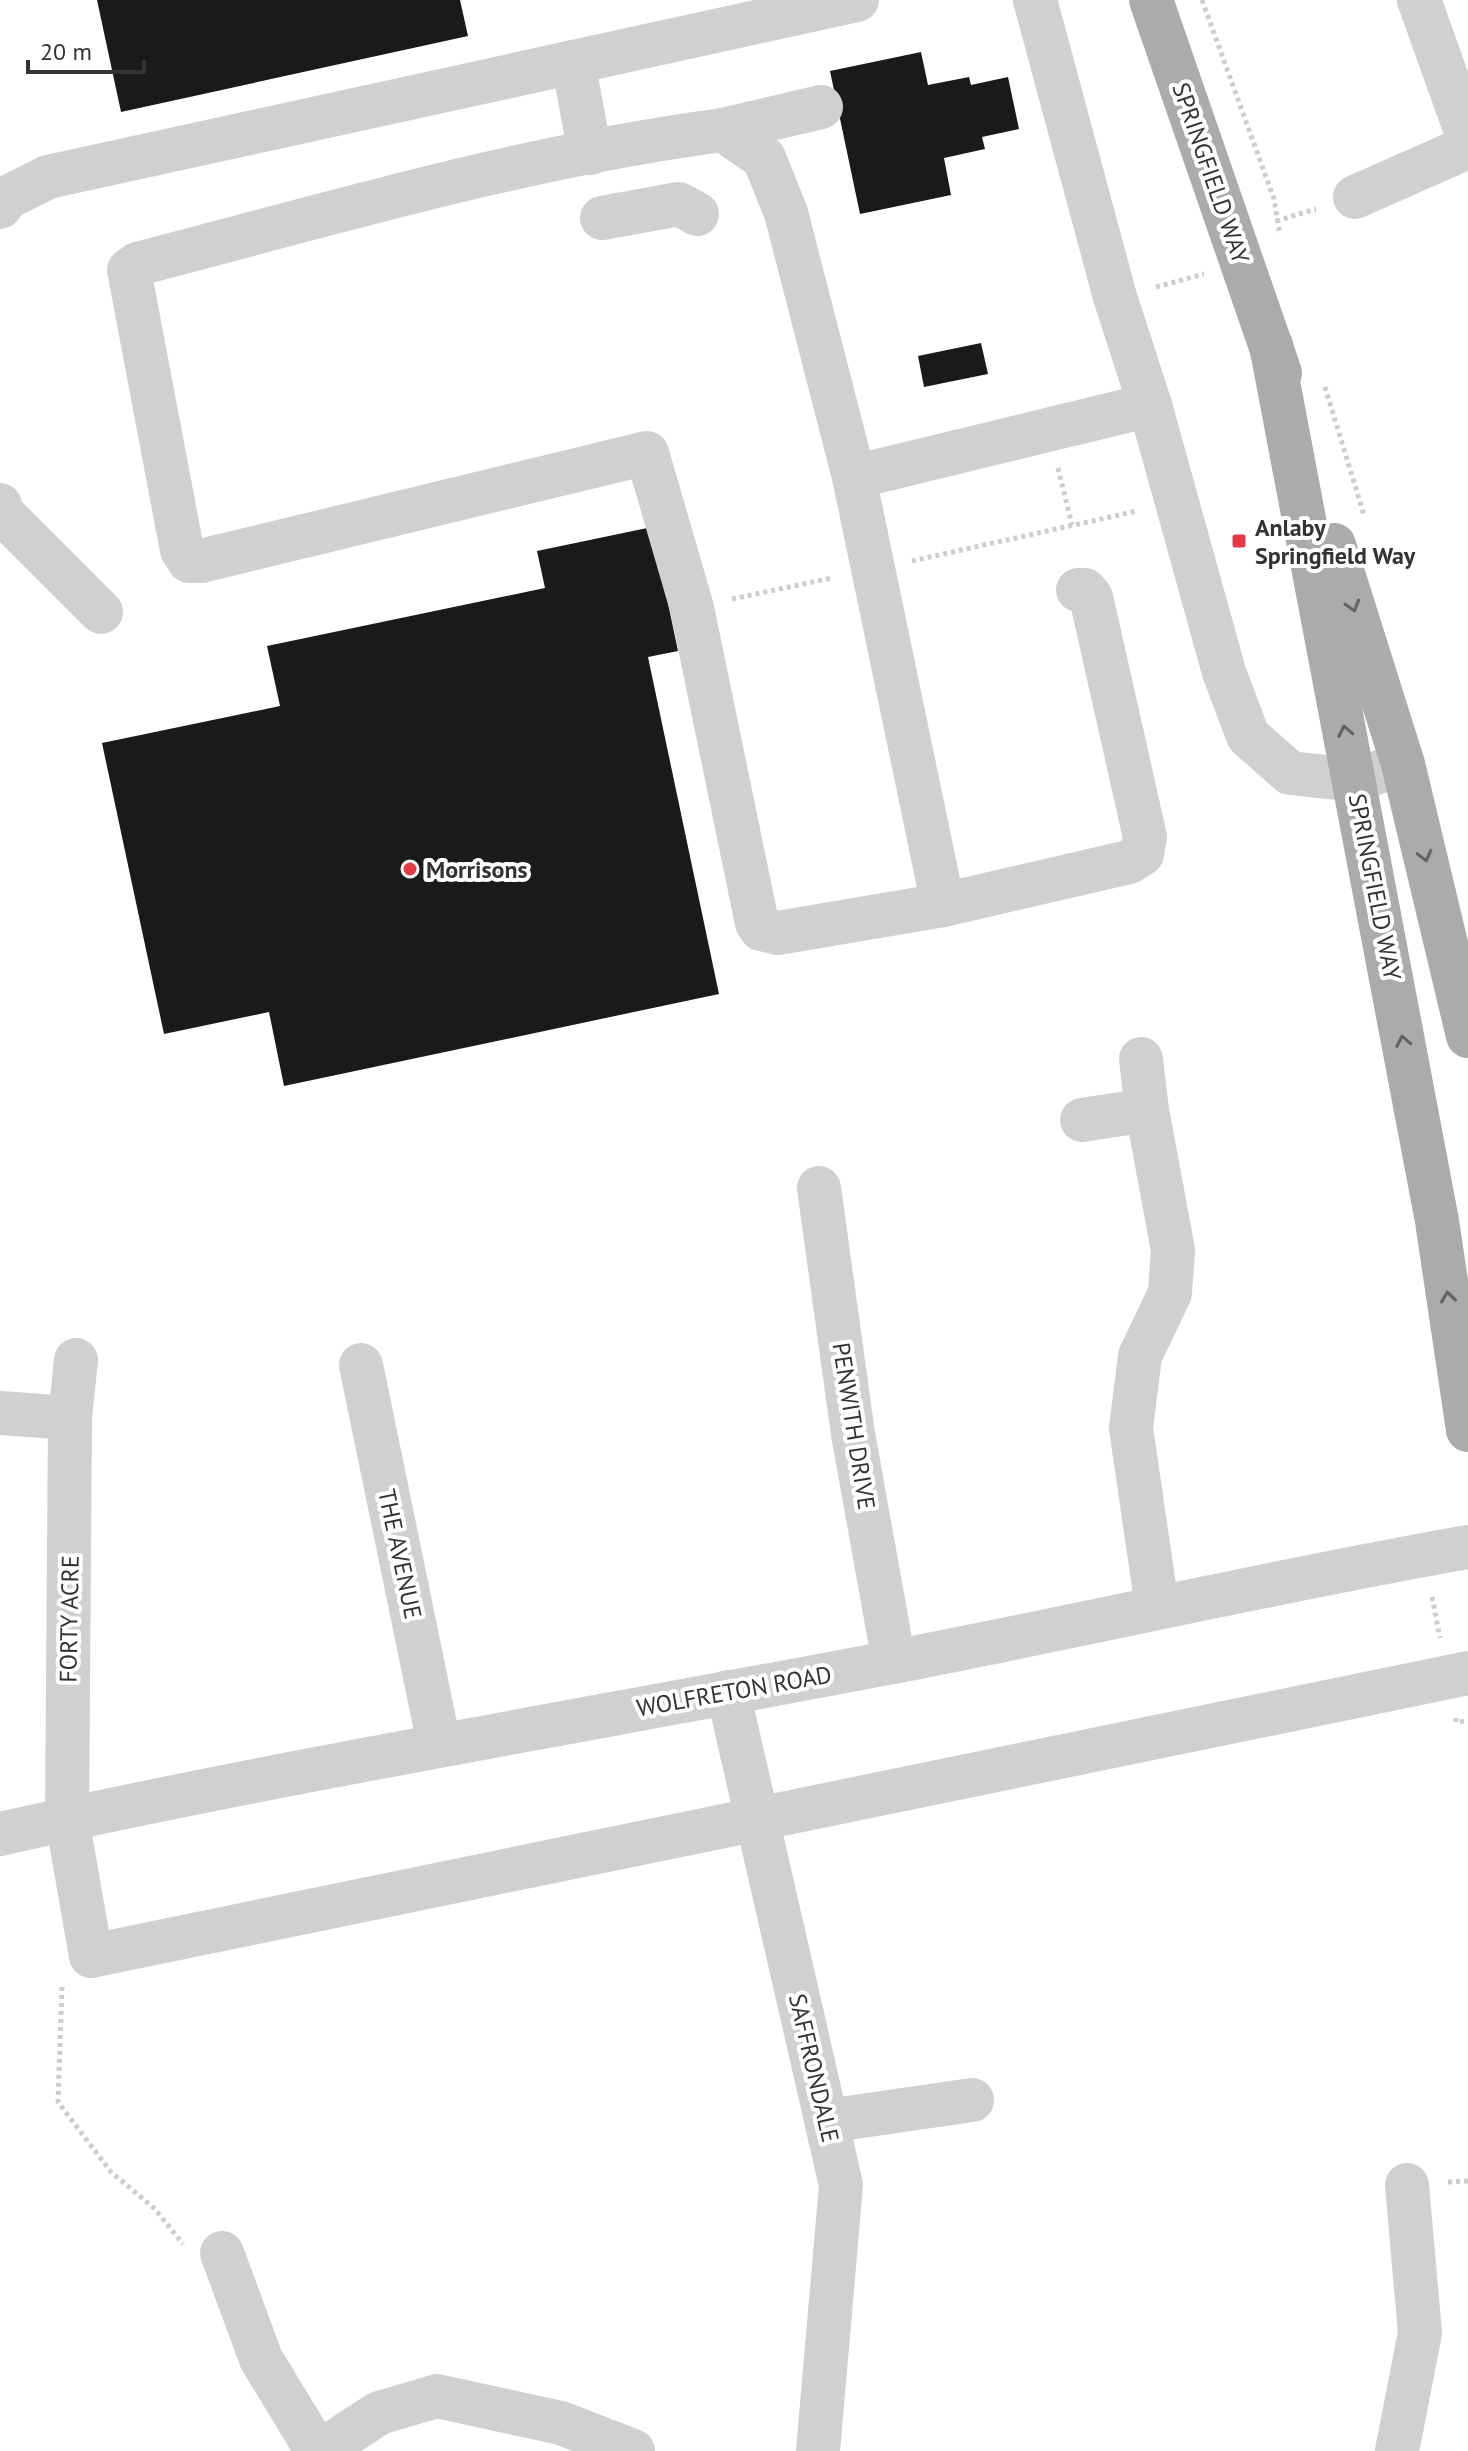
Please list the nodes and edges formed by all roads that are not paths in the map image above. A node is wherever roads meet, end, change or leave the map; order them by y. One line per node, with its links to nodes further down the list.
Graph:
1 (857, 0): 5 (street)
2 (1035, 0): 16 (street)
3 (1151, 0): 15 (main road, SPRINGFIELD WAY)
4 (1419, 0): 8 (street)
5 (573, 62): 10 (street); 12 (street)
6 (821, 107): 7 (street)
7 (723, 130): 10 (street); 17 (street)
8 (1468, 137)
9 (1468, 147): 11 (street)
10 (590, 153): 23 (street)
11 (1355, 197)
12 (0, 207)
13 (697, 214): 14 (street)
14 (602, 218)
15 (1271, 345): 21 (main road, SPRINGFIELD WAY, one-way to 21); 22 (main road, SPRINGFIELD WAY, one-way to 15)
16 (1150, 405): 17 (street); 22 (street)
17 (854, 477): 23 (street)
18 (0, 505): 20 (street)
19 (1078, 590): 23 (street)
20 (101, 612)
21 (1403, 764): 22 (street); 24 (main road, SPRINGFIELD WAY, one-way to 24)
22 (1355, 780): 33 (main road, SPRINGFIELD WAY, one-way to 22)
23 (943, 905)
24 (1468, 1036)
25 (1141, 1059): 26 (street)
26 (1147, 1110): 27 (street); 35 (street)
27 (1082, 1120)
28 (819, 1188): 36 (street, PENWITH DRIVE)
29 (76, 1360): 32 (street, FORTY ACRE)
30 (361, 1365): 39 (street, THE AVENUE)
31 (0, 1413): 32 (street)
32 (70, 1418): 40 (street, FORTY ACRE)
33 (1468, 1430)
34 (1468, 1547): 35 (street, WOLFRETON ROAD)
35 (1157, 1607): 36 (street, WOLFRETON ROAD)
36 (894, 1662): 38 (street, WOLFRETON ROAD)
37 (1468, 1673): 41 (street)
38 (728, 1692): 39 (street, WOLFRETON ROAD); 41 (street, SAFFRONDALE)
39 (439, 1744): 40 (street, WOLFRETON ROAD)
40 (67, 1819): 41 (street, FORTY ACRE); 42 (street, WOLFRETON ROAD)
41 (757, 1821): 44 (street, SAFFRONDALE)
42 (0, 1834)
43 (972, 2100): 44 (street)
44 (827, 2121): 49 (street, SAFFRONDALE)
45 (1407, 2185): 50 (street)
46 (218, 2244): 47 (street)
47 (319, 2451): 48 (street)
48 (633, 2451)
49 (818, 2451)
50 (1397, 2451)

